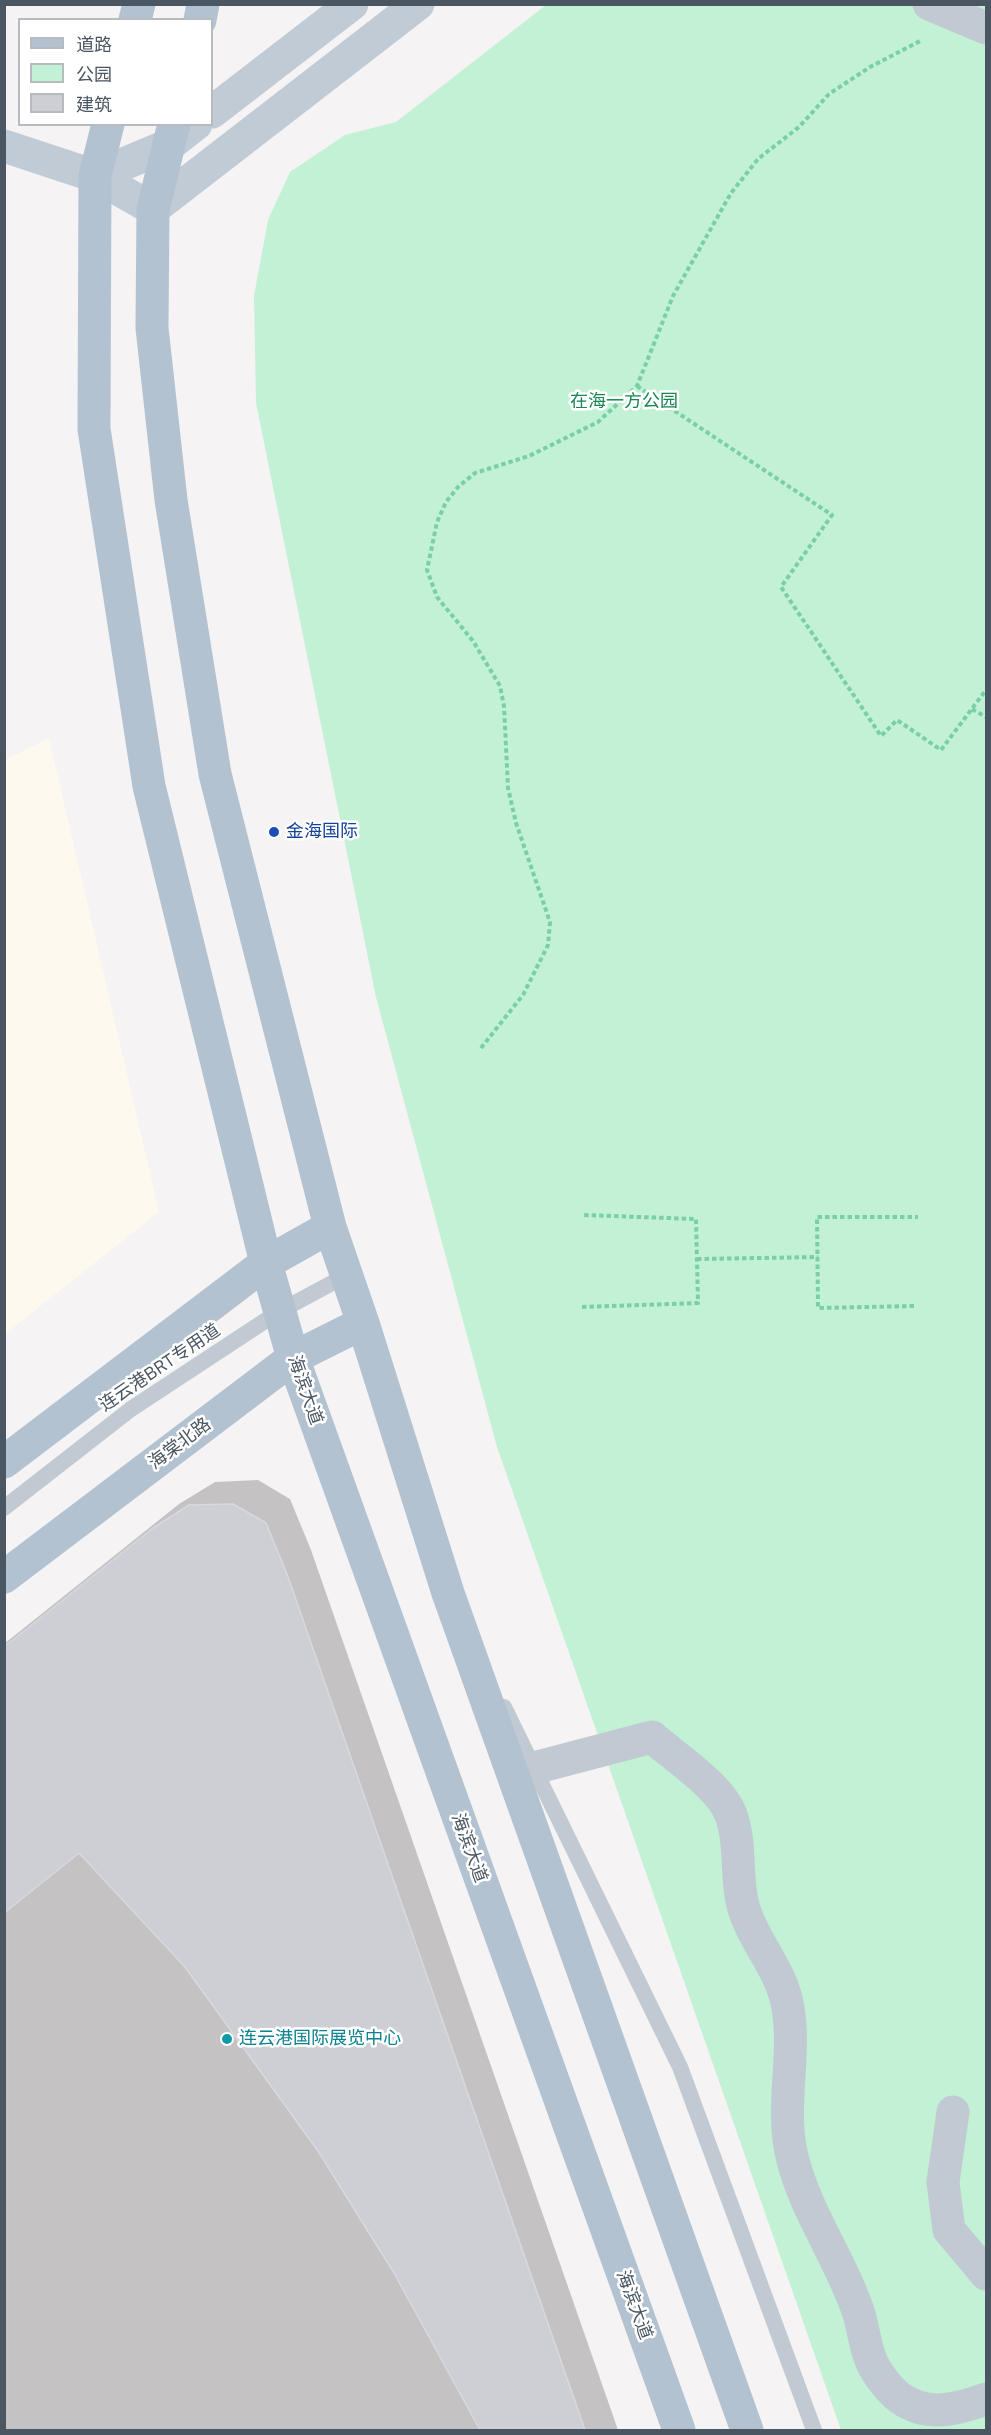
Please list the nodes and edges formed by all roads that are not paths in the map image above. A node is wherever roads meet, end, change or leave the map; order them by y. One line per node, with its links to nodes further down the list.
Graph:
1 (352, 4): 5 (main road)
2 (418, 4): 11 (main road)
3 (929, 4): 4 (street)
4 (975, 23)
5 (213, 111)
6 (107, 126): 10 (main road)
7 (192, 126): 8 (main road)
8 (172, 135): 10 (main road); 11 (main road)
9 (4, 146): 10 (main road)
10 (94, 176): 11 (main road); 13 (main road, 海滨大道)
11 (153, 209): 12 (main road)
12 (330, 1227): 13 (main road); 14 (main road)
13 (266, 1263): 15 (main road, 海滨大道); 18 (main road)
14 (346, 1275): 15 (lane, 连云港BRT专用道); 16 (main road)
15 (280, 1311): 17 (main road, 海滨大道); 19 (lane, 连云港BRT专用道)
16 (363, 1323): 17 (main road, 海棠北路); 21 (main road)
17 (293, 1358): 20 (main road, 海棠北路); 26 (main road, 海滨大道)
18 (4, 1462)
19 (4, 1508)
20 (4, 1578)
21 (448, 1593): 22 (lane); 27 (main road)
22 (534, 1768): 25 (street); 28 (lane)
23 (953, 2112): 24 (street)
24 (987, 2274)
25 (987, 2399)
26 (679, 2430)
27 (747, 2430)
28 (814, 2430)

